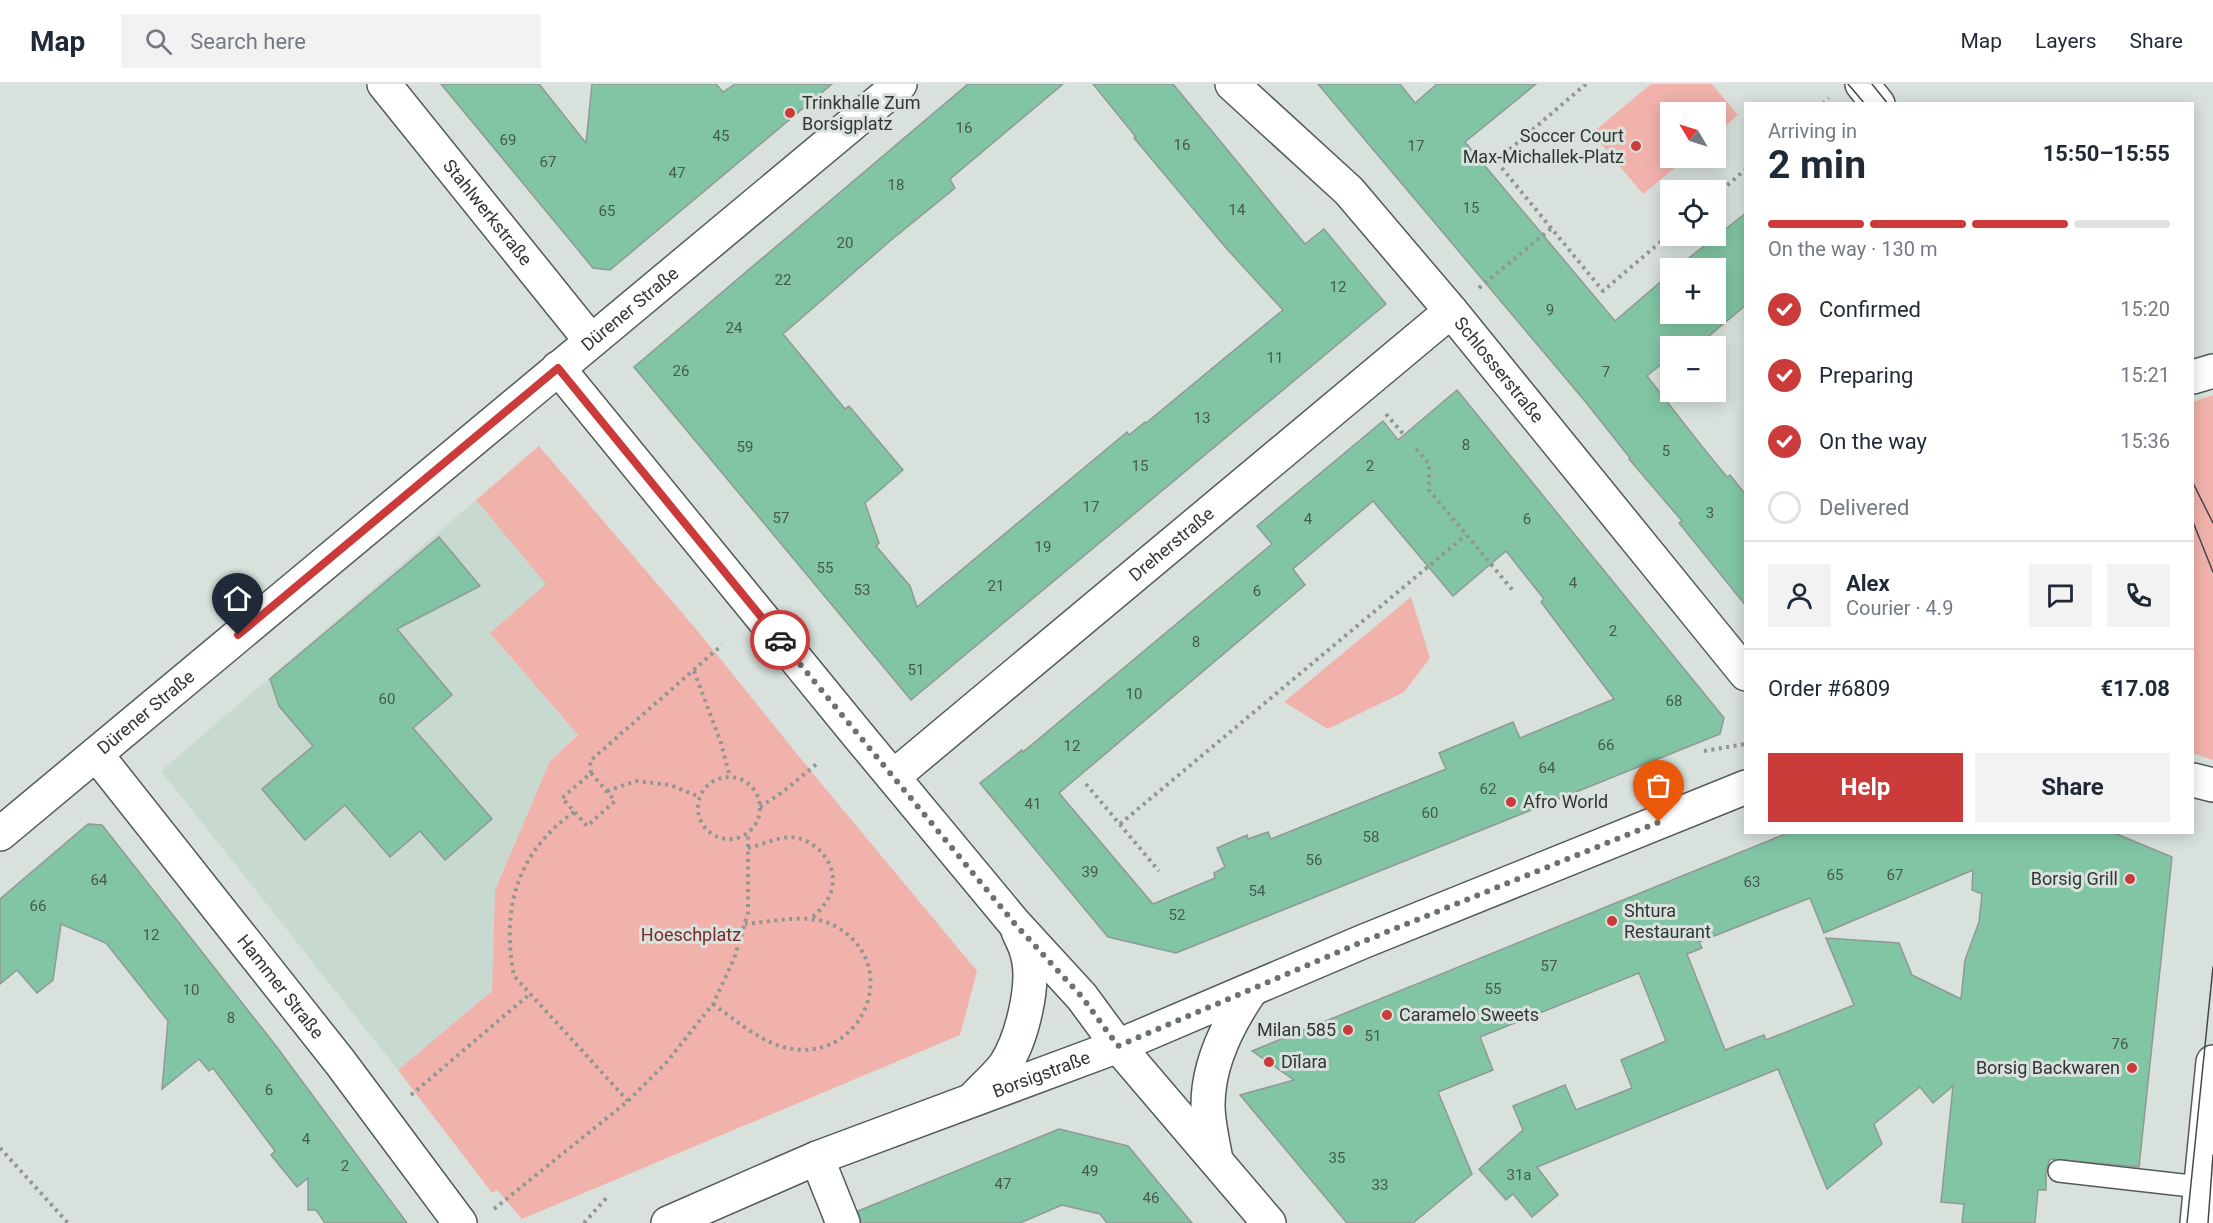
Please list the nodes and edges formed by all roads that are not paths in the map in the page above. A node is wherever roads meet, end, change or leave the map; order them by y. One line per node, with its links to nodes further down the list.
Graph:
1 (384, 84): 7 (street, Stahlwerkstraße)
2 (900, 84): 7 (street, Dürener Straße)
3 (1232, 84): 6 (street, Schlosserstraße)
4 (1862, 84): 5 (street)
5 (1876, 102)
6 (1451, 311): 11 (street, Schlosserstraße); 13 (street, Dreherstraße)
7 (591, 341): 8 (street, Dürener Straße)
8 (558, 368): 12 (street, Dürener Straße); 13 (street)
9 (2213, 371): 10 (street)
10 (2194, 377)
11 (1744, 672)
12 (96, 754): 17 (street, Dürener Straße); 27 (street, Hammer Straße)
13 (893, 777): 18 (street)
14 (2194, 780): 15 (street)
15 (2213, 785)
16 (1744, 788): 19 (street, Borsigstraße)
17 (0, 834)
18 (1015, 924): 20 (street); 22 (street)
19 (1252, 988): 20 (street, Borsigstraße); 24 (street)
20 (1118, 1046): 22 (street, Borsigstraße); 24 (street)
21 (2213, 1062): 26 (street)
22 (974, 1099): 23 (street, Borsigstraße)
23 (817, 1158): 28 (street, Borsigstraße); 29 (street)
24 (1216, 1160): 30 (street)
25 (2059, 1172): 26 (lane)
26 (2200, 1187): 31 (street)
27 (460, 1223)
28 (668, 1223)
29 (843, 1223)
30 (1269, 1223)
31 (2197, 1223)

